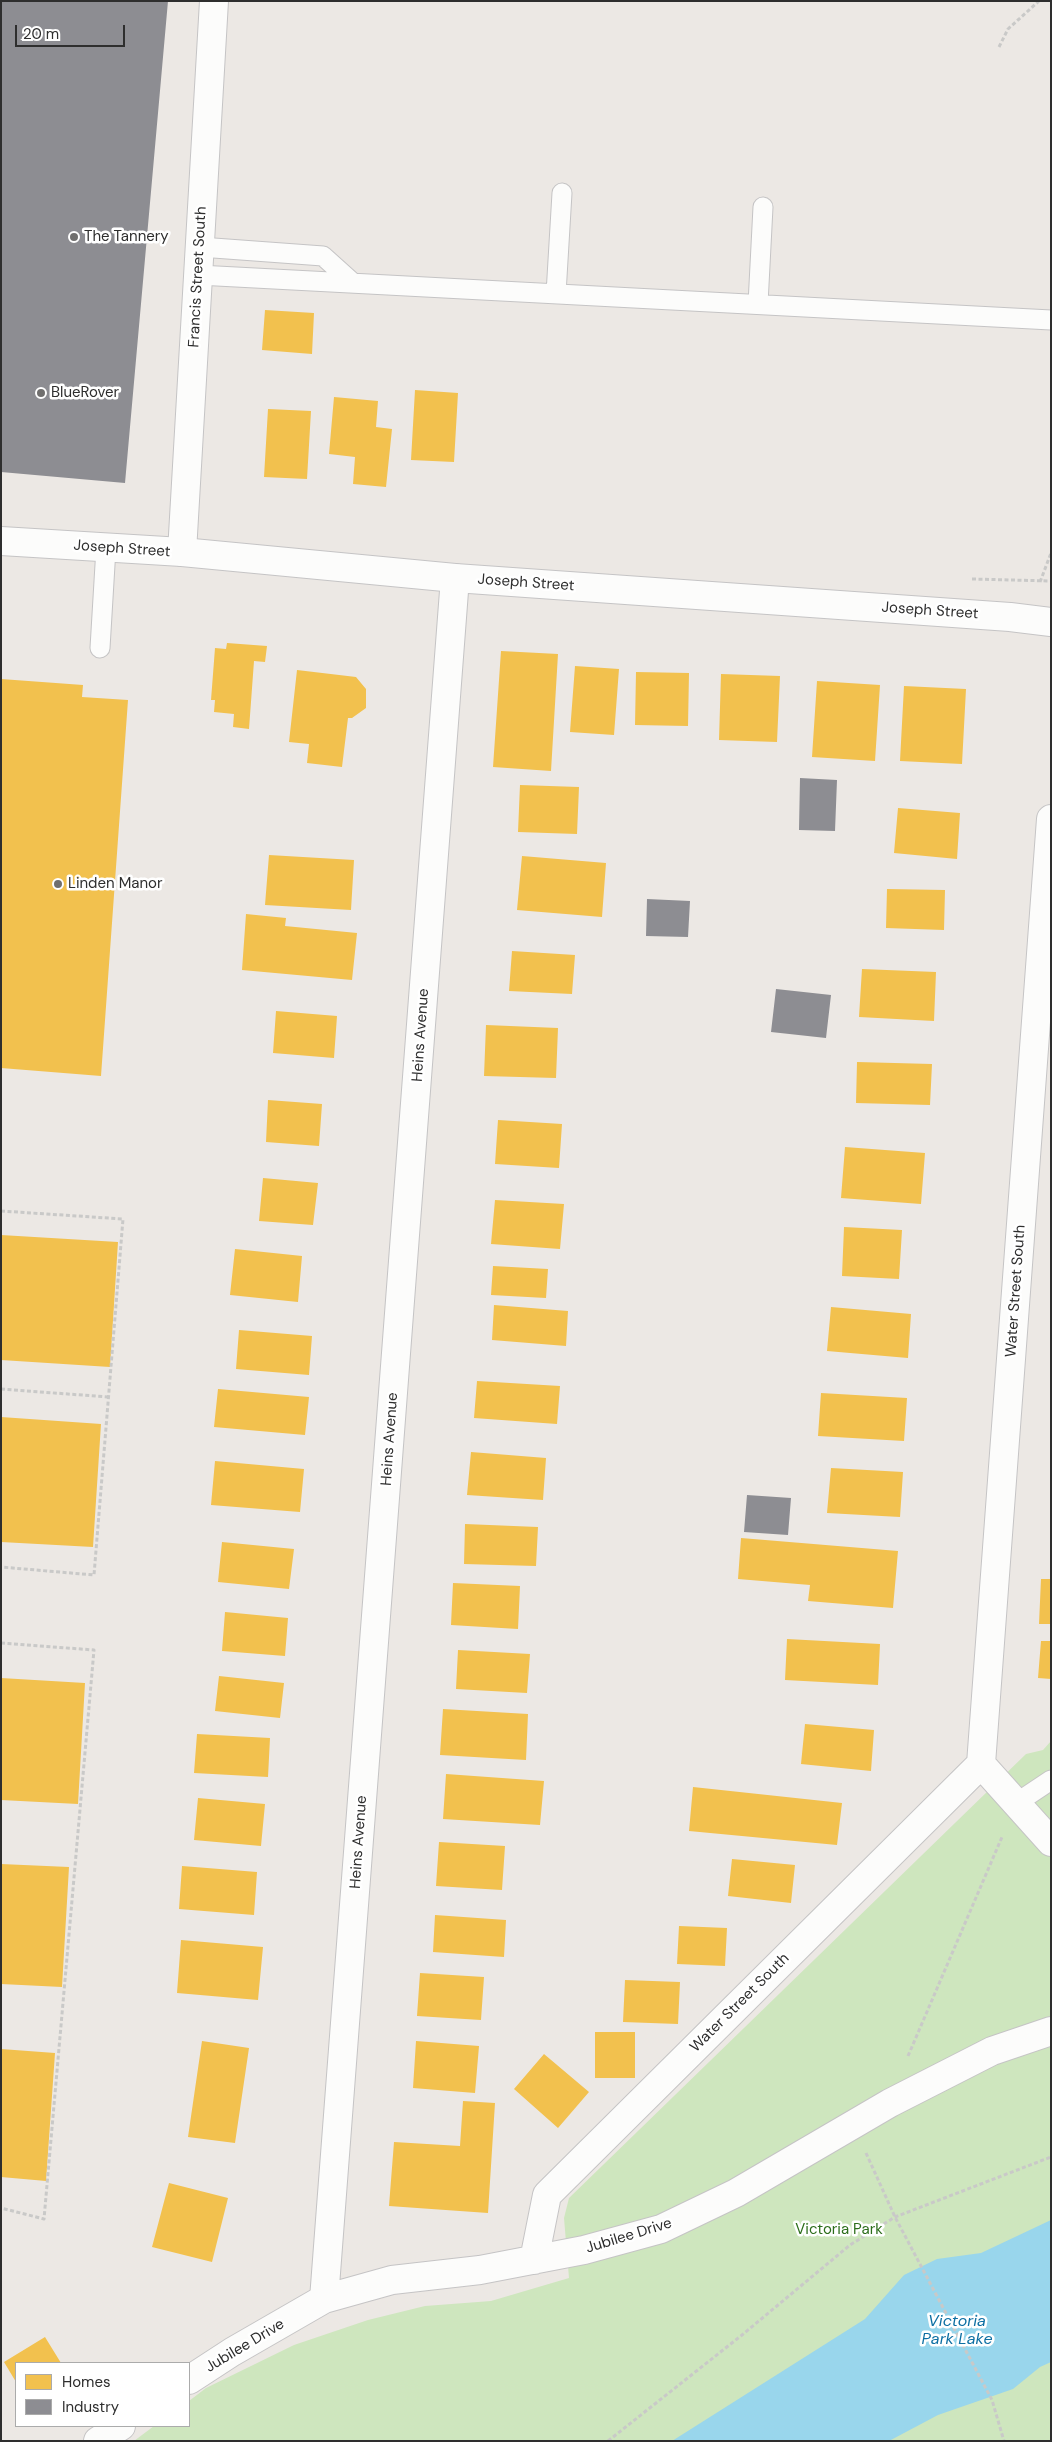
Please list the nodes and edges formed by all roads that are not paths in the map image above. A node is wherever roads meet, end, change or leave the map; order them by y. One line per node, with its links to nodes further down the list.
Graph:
1 (214, 1): 4 (street, Francis Street South)
2 (562, 193): 7 (lane)
3 (763, 207): 8 (lane)
4 (200, 247): 5 (street, Francis Street South); 6 (lane)
5 (198, 275): 6 (lane); 12 (street, Francis Street South)
6 (353, 283): 7 (lane)
7 (556, 294): 8 (lane)
8 (758, 304): 9 (lane)
9 (1051, 320)
10 (1, 541): 11 (street, Joseph Street)
11 (106, 548): 12 (street, Joseph Street); 15 (lane)
12 (182, 552): 13 (street, Joseph Street)
13 (455, 578): 14 (street, Joseph Street); 23 (street, Heins Avenue)
14 (1051, 622)
15 (100, 648)
16 (1051, 819): 17 (street, Water Street South)
17 (981, 1764): 19 (street); 22 (street, Water Street South)
18 (1051, 1780): 19 (lane)
19 (1015, 1804): 20 (street)
20 (1051, 1842)
21 (1051, 2031): 22 (street, Jubilee Drive)
22 (534, 2260): 23 (street, Jubilee Drive)
23 (324, 2299): 24 (street, Jubilee Drive)
24 (190, 2379)
25 (119, 2427): 26 (street)
26 (98, 2441)

